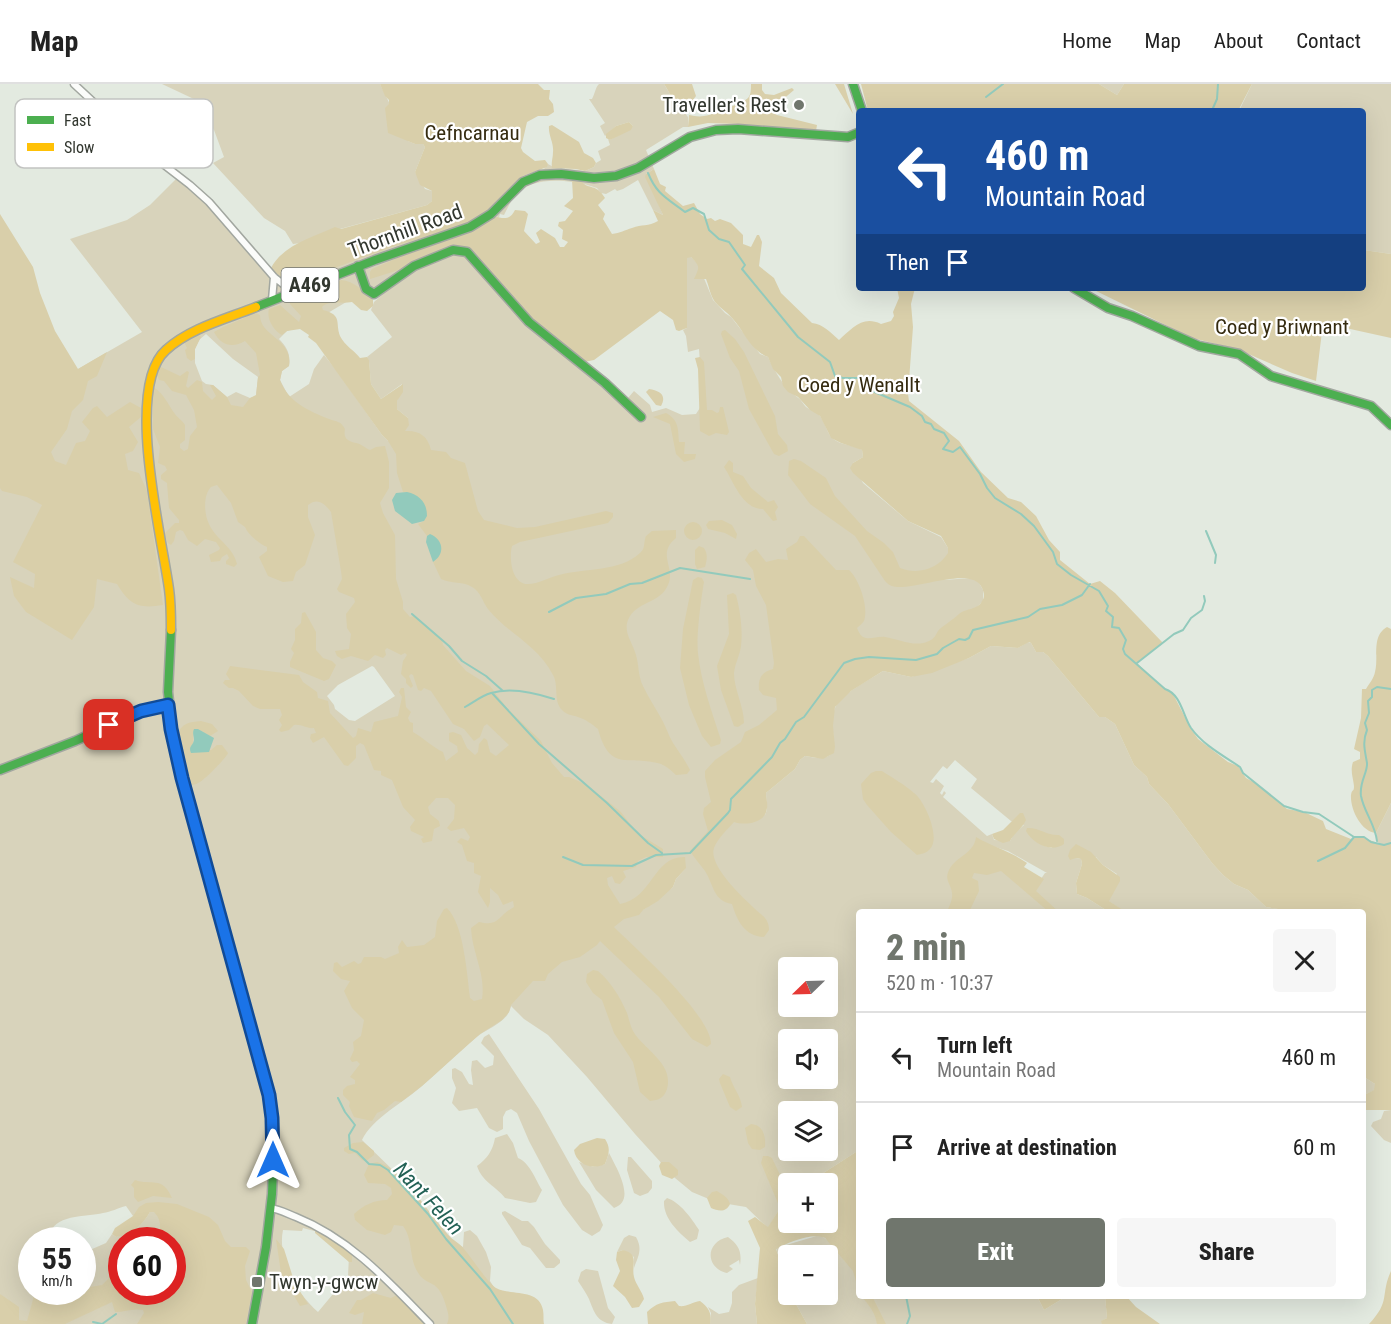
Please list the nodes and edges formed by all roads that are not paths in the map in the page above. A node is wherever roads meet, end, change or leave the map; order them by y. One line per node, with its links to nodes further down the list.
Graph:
1 (74, 84): 3 (street)
2 (853, 84): 4 (main road)
3 (90, 99)
4 (861, 108)
5 (856, 134): 7 (main road, Thornhill Road / A469)
6 (168, 168): 8 (street)
7 (358, 266): 10 (main road, Thornhill Road / A469); 12 (main road)
8 (274, 277): 10 (street); 11 (street)
9 (1079, 291): 13 (main road)
10 (293, 292): 11 (main road, Thornhill Road / A469)
11 (272, 300): 14 (main road, Thornhill Road / A469)
12 (641, 417)
13 (1391, 425)
14 (168, 705): 15 (main road); 16 (main road, A469)
15 (0, 770)
16 (270, 1208): 17 (main road, A469); 18 (street)
17 (252, 1324)
18 (430, 1324)

